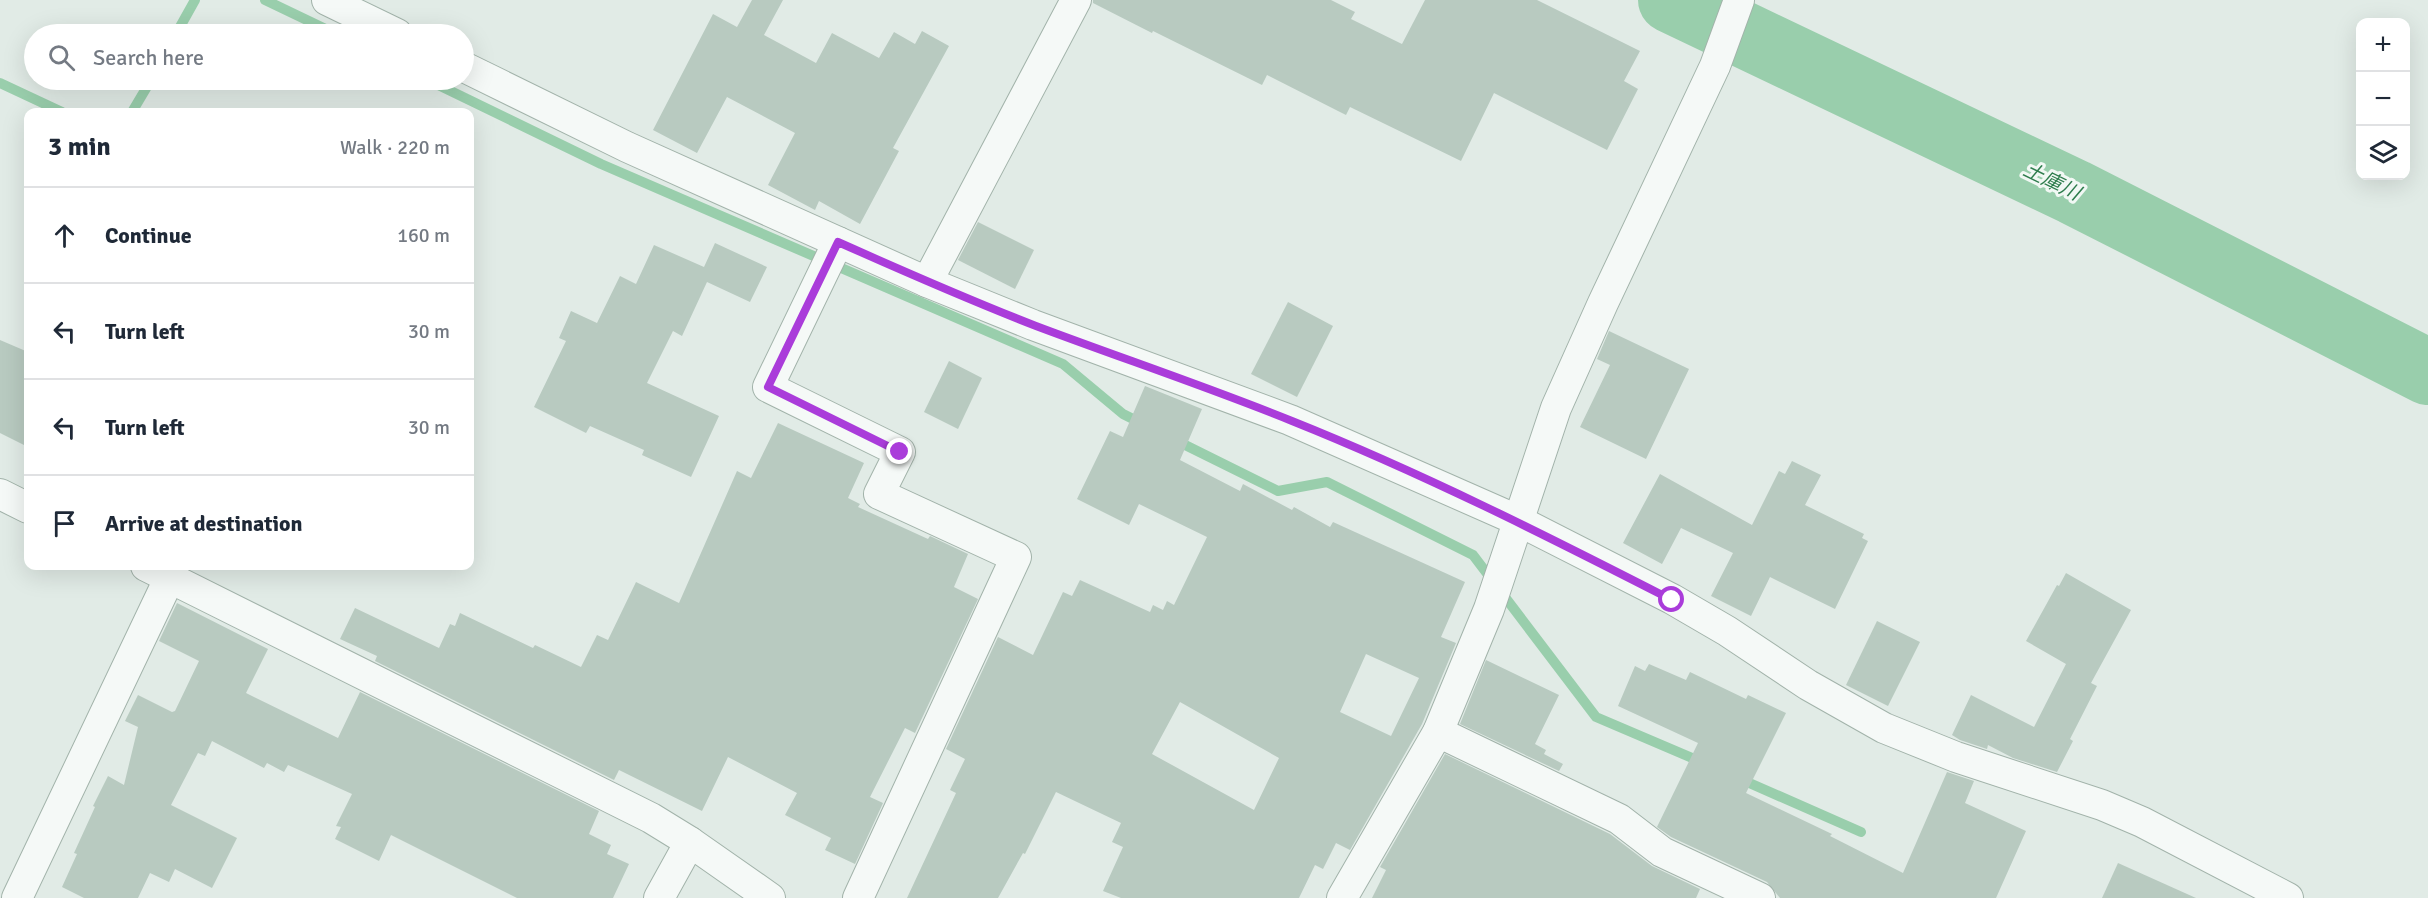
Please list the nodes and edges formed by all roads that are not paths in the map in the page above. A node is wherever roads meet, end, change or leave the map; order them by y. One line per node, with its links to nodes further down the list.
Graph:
1 (327, 0): 4 (street)
2 (1076, 0): 7 (street)
3 (1738, 0): 10 (street)
4 (376, 24)
5 (474, 72): 6 (street)
6 (838, 242): 7 (street); 17 (street)
7 (927, 282): 10 (street)
8 (0, 494): 9 (street)
9 (24, 506)
10 (1517, 520): 12 (street); 20 (street)
11 (158, 571): 13 (street); 14 (street)
12 (1438, 732): 18 (street); 19 (street)
13 (690, 842): 15 (street); 16 (street)
14 (17, 898)
15 (659, 898)
16 (770, 898)
17 (858, 898)
18 (1342, 898)
19 (1760, 898)
20 (2288, 898)

